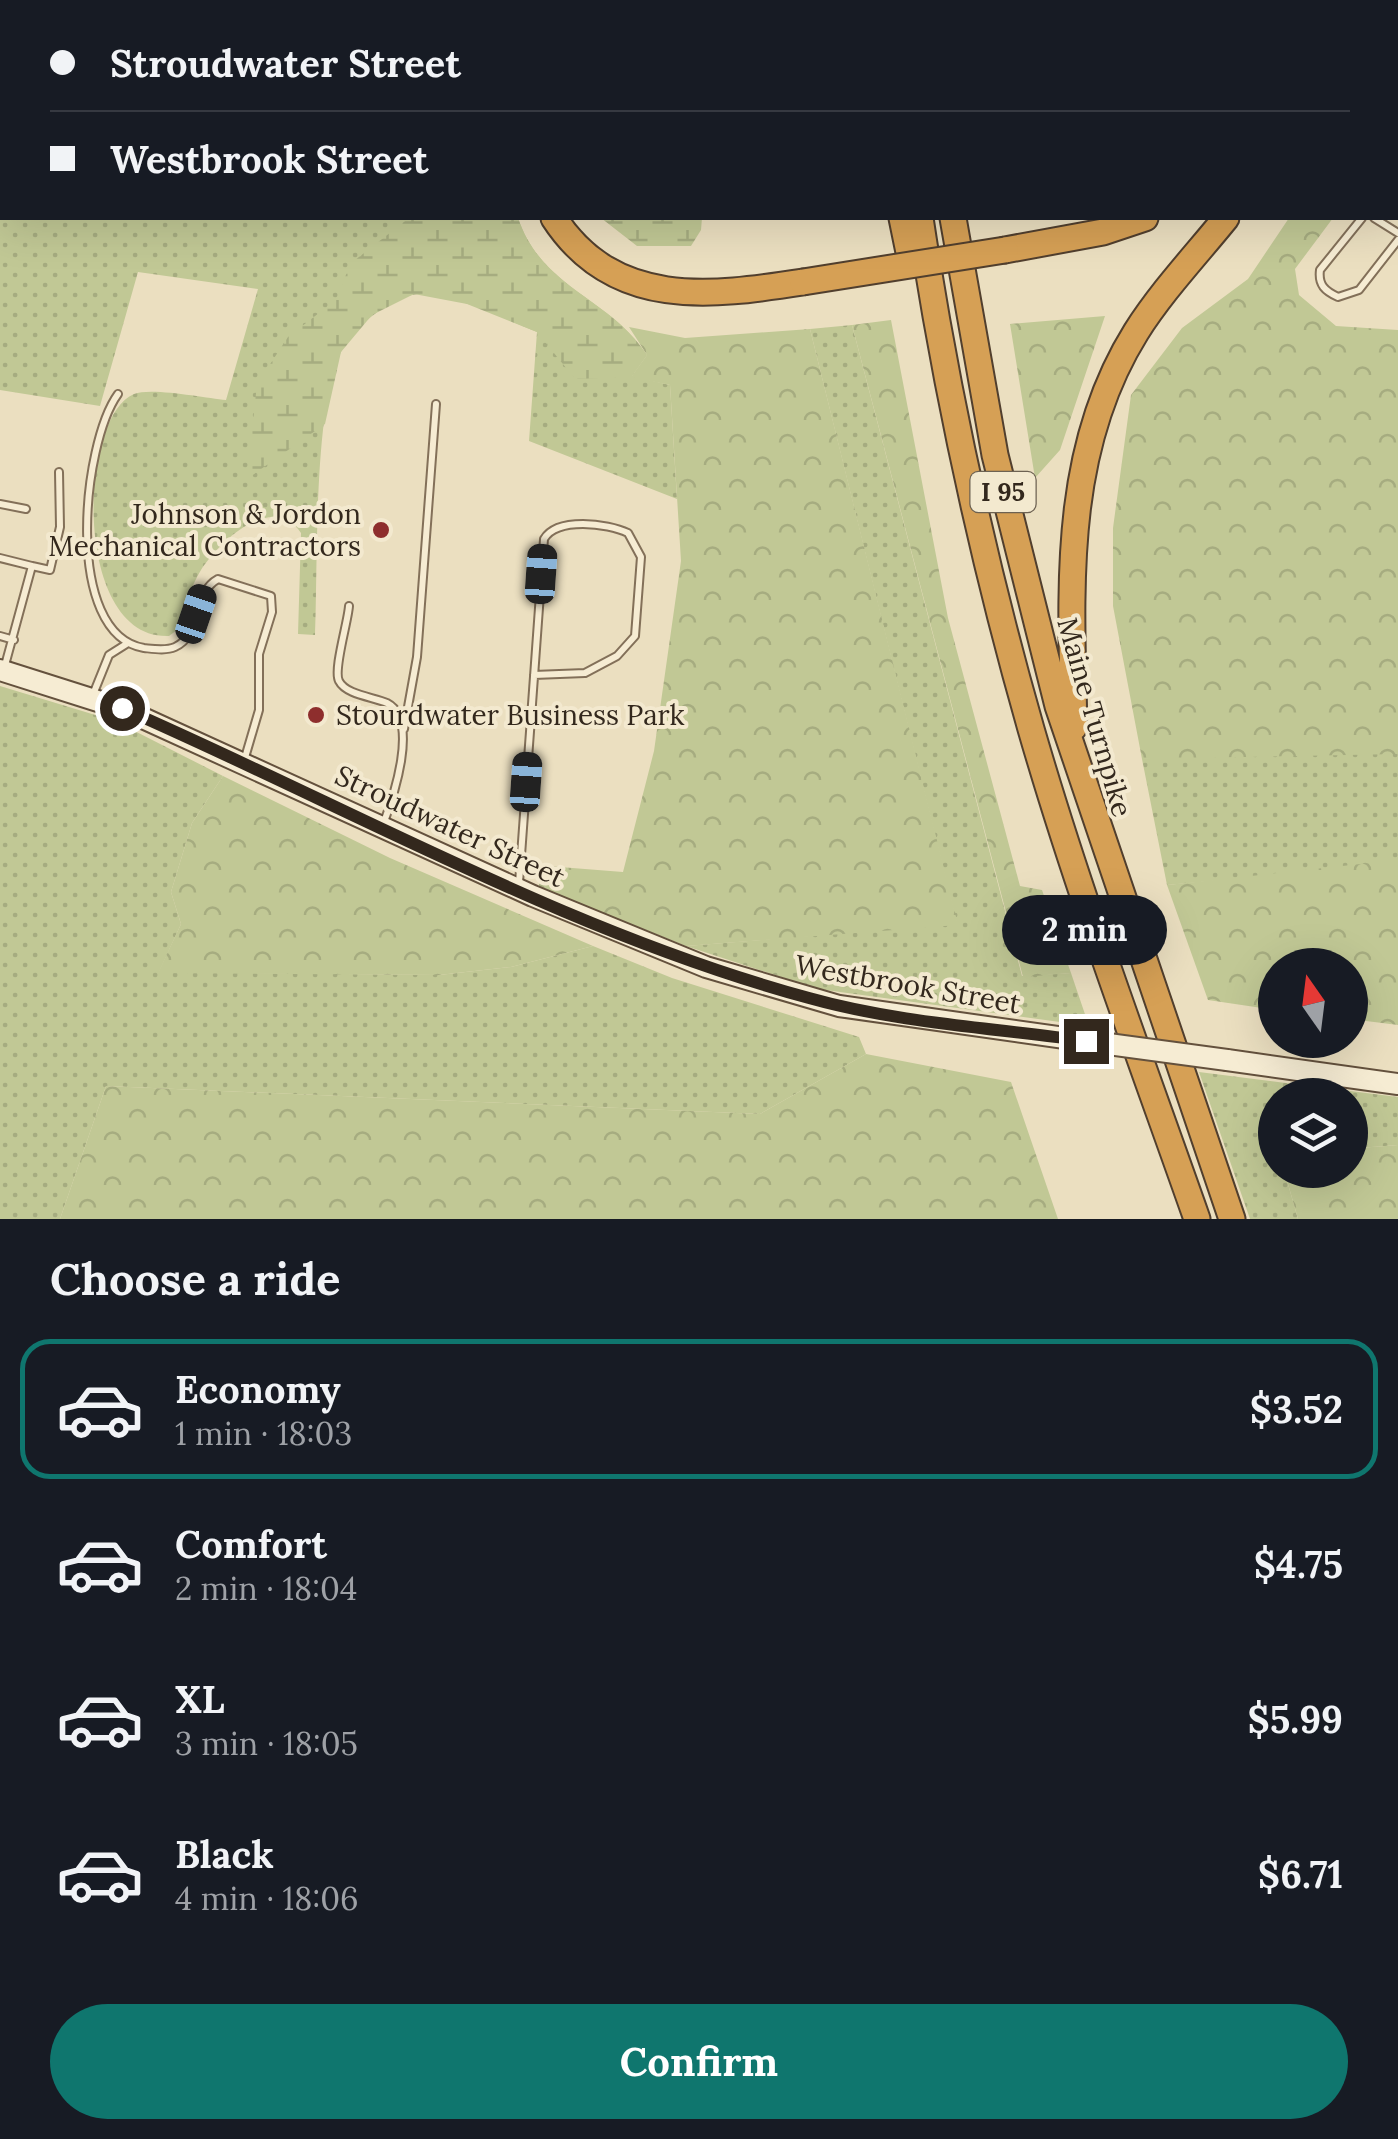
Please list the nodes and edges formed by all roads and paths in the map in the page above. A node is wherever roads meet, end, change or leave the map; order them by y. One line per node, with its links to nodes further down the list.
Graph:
1 (556, 220): 12 (highway)
2 (571, 220): 12 (highway)
3 (902, 220): 13 (highway)
4 (920, 220): 13 (highway, I 95)
5 (953, 220): 30 (highway, Maine Turnpike / I 95)
6 (1101, 220): 11 (highway)
7 (1138, 220): 11 (highway)
8 (1224, 220): 30 (highway)
9 (1360, 220): 10 (lane)
10 (1398, 240)
11 (1004, 244): 12 (highway)
12 (802, 276)
13 (938, 333): 35 (highway, I 95)
14 (118, 394): 24 (lane)
15 (436, 404): 28 (lane)
16 (59, 472): 20 (lane)
17 (0, 504): 18 (lane)
18 (26, 509)
19 (0, 558): 20 (lane)
20 (32, 566): 23 (lane)
21 (350, 606): 28 (lane)
22 (0, 636): 23 (lane)
23 (14, 640): 25 (lane)
24 (128, 643): 27 (lane); 29 (lane)
25 (2, 670): 27 (main road, Stroudwater Street)
26 (534, 676): 26 (lane); 32 (lane)
27 (92, 697): 29 (main road, Stroudwater Street)
28 (404, 729): 31 (lane)
29 (243, 762): 31 (main road, Stroudwater Street)
30 (1075, 762): 36 (highway, Maine Turnpike / I 95)
31 (382, 826): 32 (main road, Stroudwater Street)
32 (518, 889): 33 (main road, Stroudwater Street)
33 (598, 924): 34 (main road, Westbrook Street, bridge)
34 (1398, 1084)
35 (1197, 1219)
36 (1232, 1219)

